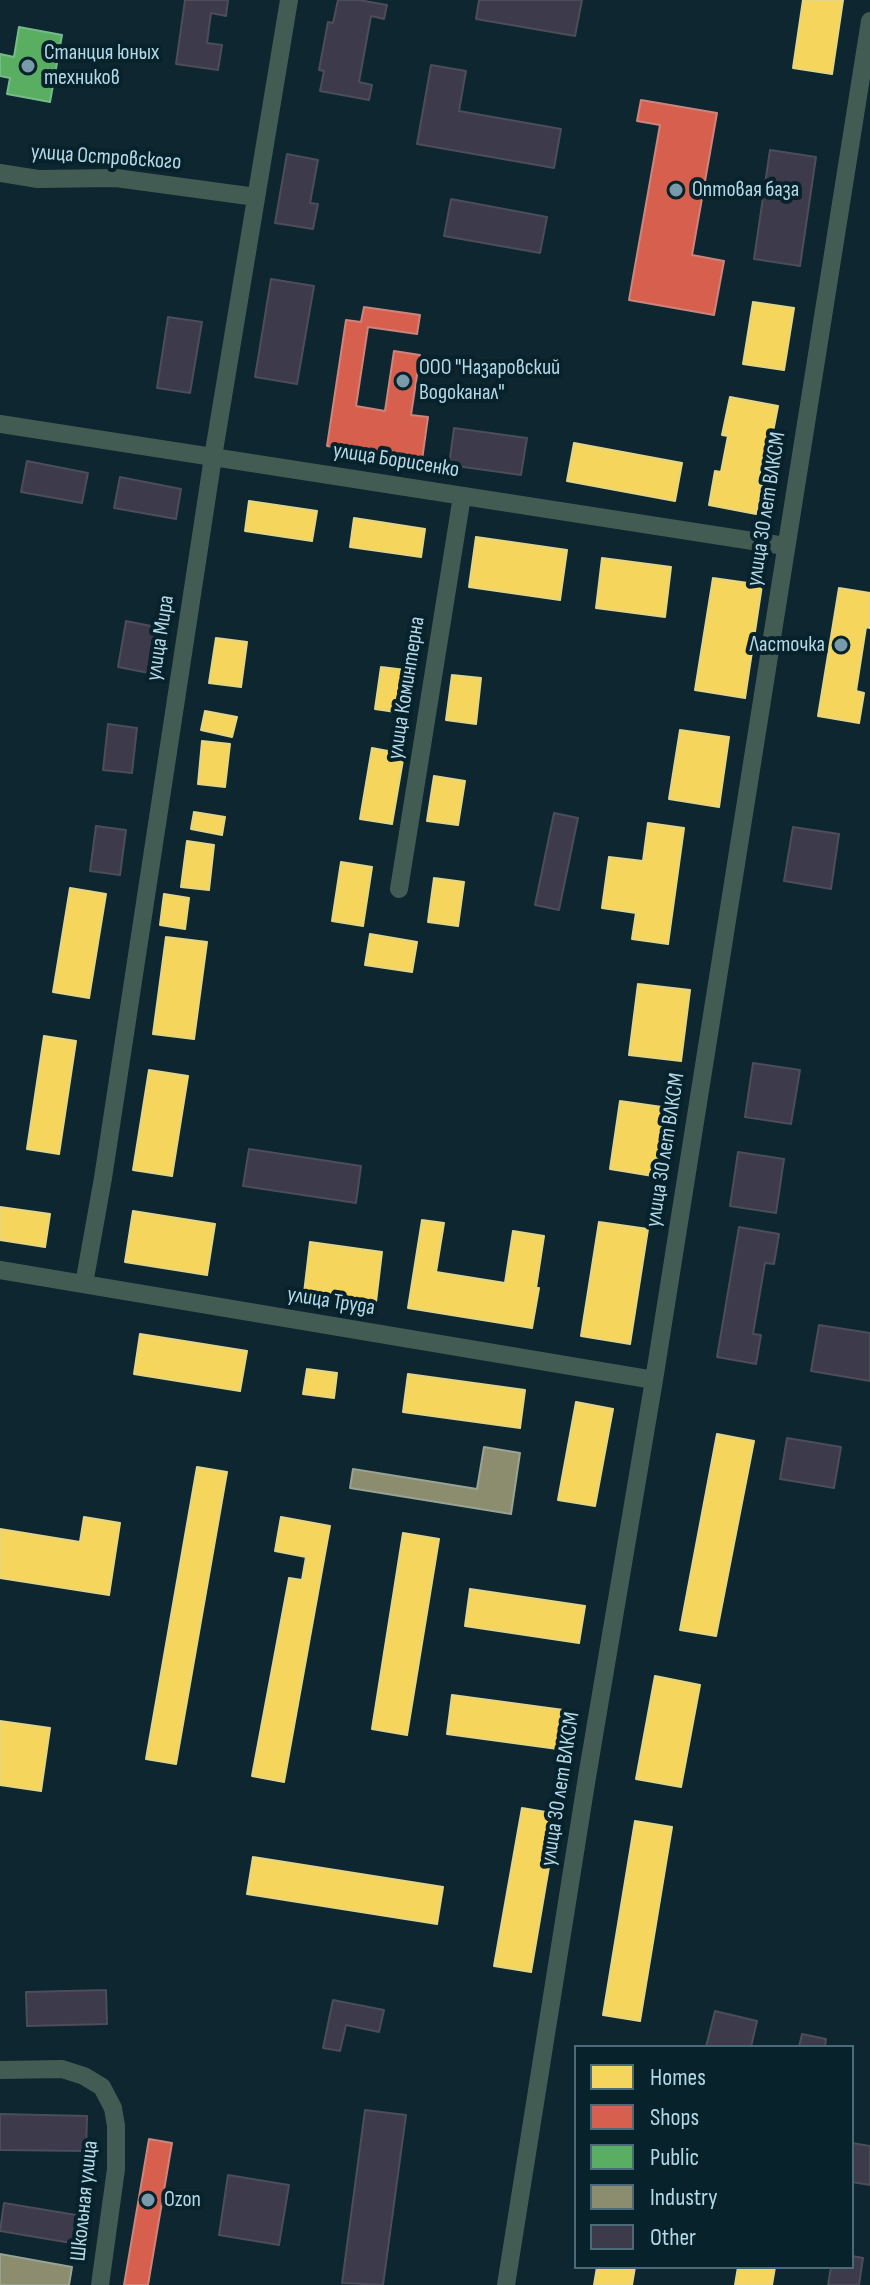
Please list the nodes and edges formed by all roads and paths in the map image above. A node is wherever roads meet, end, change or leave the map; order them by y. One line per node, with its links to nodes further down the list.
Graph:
1 (289, 0): 4 (street, улица Мира)
2 (870, 21): 8 (street, улица 30 лет ВЛКСМ)
3 (0, 173): 4 (street, улица Островского)
4 (256, 197): 6 (street, улица Мира)
5 (0, 424): 6 (street, улица Борисенко)
6 (213, 457): 7 (street, улица Борисенко); 11 (street, улица Мира)
7 (462, 496): 8 (street, улица Борисенко); 9 (street, улица Коминтерна)
8 (785, 546): 12 (street, улица 30 лет ВЛКСМ)
9 (399, 889)
10 (0, 1270): 11 (street, улица Труда)
11 (84, 1284): 12 (street, улица Труда)
12 (654, 1380): 15 (street, улица 30 лет ВЛКСМ)
13 (0, 2070): 14 (street, Школьная улица)
14 (100, 2285)
15 (506, 2285)

